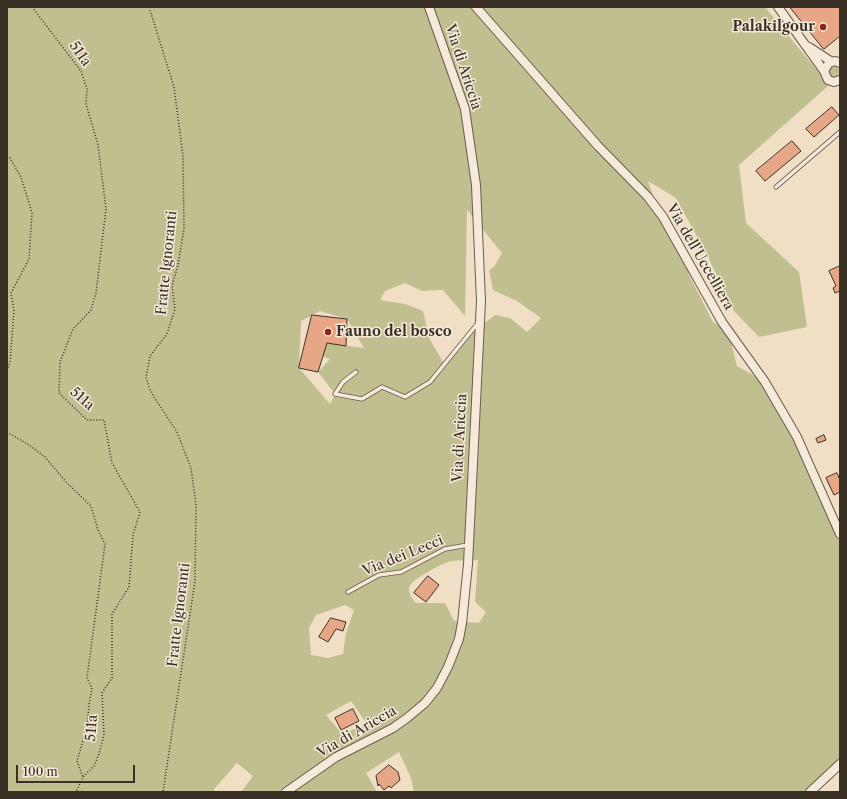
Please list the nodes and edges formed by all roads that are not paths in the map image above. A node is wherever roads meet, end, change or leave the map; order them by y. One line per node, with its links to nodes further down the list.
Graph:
1 (429, 7): 11 (street, Via di Ariccia)
2 (476, 7): 13 (street, Via dell'Uccelliera)
3 (778, 7): 4 (street)
4 (806, 45): 5 (street); 6 (street)
5 (836, 62): 6 (street)
6 (824, 71): 7 (street)
7 (837, 81): 8 (street)
8 (840, 89)
9 (840, 132): 10 (lane)
10 (776, 187)
11 (480, 321): 12 (lane); 14 (street, Via di Ariccia)
12 (356, 372)
13 (840, 534)
14 (468, 545): 15 (lane, Via dei Lecci); 17 (street, Via di Ariccia)
15 (348, 592)
16 (840, 764): 18 (street)
17 (286, 792)
18 (810, 792)

